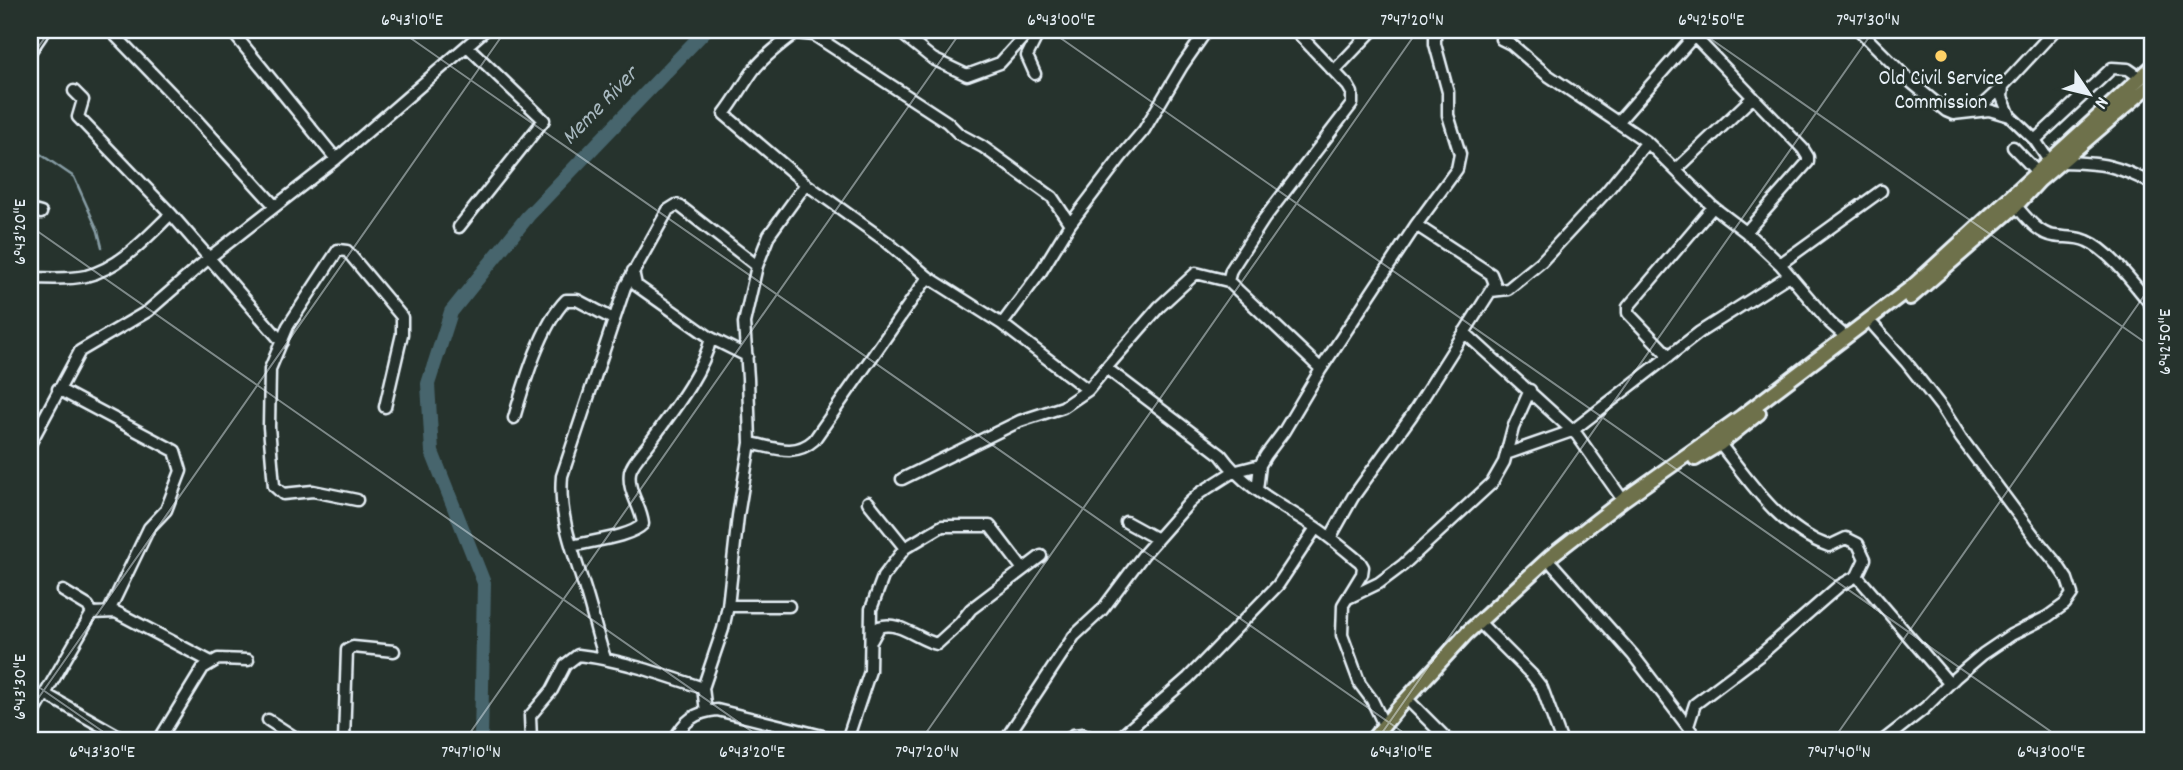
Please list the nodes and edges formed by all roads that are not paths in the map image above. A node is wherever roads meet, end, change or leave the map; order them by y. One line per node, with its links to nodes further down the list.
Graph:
1 (45, 30): 17 (street)
2 (110, 30): 38 (street)
3 (231, 30): 31 (street)
4 (485, 30): 16 (street)
5 (897, 30): 6 (street)
6 (1030, 30)
7 (1041, 30): 20 (street)
8 (1207, 30): 42 (street)
9 (1295, 30): 19 (street)
10 (1373, 30): 19 (street)
11 (1435, 30): 43 (street)
12 (1859, 30): 25 (street)
13 (2055, 30): 22 (street)
14 (1697, 33): 24 (street); 27 (street)
15 (1501, 38): 27 (street)
16 (467, 46): 31 (street); 44 (street)
17 (30, 52)
18 (2153, 66): 21 (main road)
19 (1334, 71): 53 (street)
20 (1035, 74)
21 (2150, 81): 28 (street); 32 (main road)
22 (2003, 86): 25 (street); 26 (street)
23 (74, 91): 41 (street)
24 (1753, 97): 33 (street); 45 (street)
25 (1977, 110): 26 (street)
26 (2010, 116): 28 (street)
27 (1619, 121): 29 (street)
28 (2035, 140): 32 (street)
29 (1647, 142): 33 (street); 56 (street)
30 (2013, 146): 34 (street)
31 (336, 159): 38 (street)
32 (2055, 162): 34 (main road); 36 (street); 39 (main road)
33 (1677, 169): 40 (street)
34 (2038, 173): 62 (main road)
35 (806, 184): 42 (street); 48 (street); 51 (street)
36 (2153, 184)
37 (1881, 191): 47 (street)
38 (275, 206): 46 (street)
39 (2016, 206): 57 (street); 60 (main road)
40 (1713, 207): 45 (street); 66 (street)
41 (171, 214): 46 (street); 52 (street)
42 (1070, 225): 59 (street)
43 (1416, 225): 56 (street); 68 (street)
44 (459, 226)
45 (1746, 232): 47 (street)
46 (210, 257): 64 (street); 69 (street)
47 (1780, 264): 50 (street)
48 (757, 266): 49 (street); 65 (street)
49 (633, 271): 54 (street); 55 (street)
50 (1788, 276): 62 (street); 66 (street)
51 (928, 277): 59 (street); 75 (street)
52 (30, 278)
53 (1228, 281): 67 (street); 68 (street)
54 (636, 285): 55 (street); 63 (street)
55 (625, 287): 58 (street)
56 (1491, 291): 61 (street)
57 (2153, 307)
58 (613, 319): 73 (street); 90 (street)
59 (1002, 324): 70 (street)
60 (1874, 326): 77 (main road); 108 (street)
61 (1464, 332): 71 (street); 88 (street)
62 (1846, 337): 84 (main road)
63 (711, 338): 65 (street); 90 (street)
64 (282, 342): 72 (street); 83 (street)
65 (747, 356): 75 (street)
66 (1670, 356): 74 (street)
67 (1106, 368): 70 (street); 80 (street)
68 (1321, 369): 79 (street)
69 (58, 389): 76 (street); 100 (street)
70 (1088, 390): 81 (street)
71 (1530, 390): 74 (street); 78 (street)
72 (385, 407)
73 (514, 418)
74 (1572, 431): 78 (street); 84 (street)
75 (750, 443): 98 (street)
76 (30, 444)
77 (1720, 444): 93 (main road); 95 (street)
78 (1506, 454): 97 (street)
79 (1260, 465): 80 (street); 82 (street)
80 (1233, 472): 82 (street); 89 (street)
81 (902, 479)
82 (1257, 490): 87 (street)
83 (357, 500)
84 (1623, 500): 115 (main road)
85 (868, 502): 91 (street)
86 (1126, 522): 89 (street)
87 (1316, 528): 88 (street); 129 (street)
88 (1330, 538): 97 (street)
89 (1157, 539): 126 (street)
90 (572, 546): 105 (street)
91 (905, 548): 94 (street); 103 (street)
92 (1041, 556): 94 (street)
93 (1553, 565): 102 (main road); 116 (street)
94 (1023, 568): 103 (street)
95 (1857, 576): 108 (street); 116 (street)
96 (63, 591): 101 (street)
97 (1346, 600): 115 (street)
98 (728, 606): 99 (street); 109 (street)
99 (789, 606)
100 (109, 611): 101 (street); 107 (street)
101 (92, 612): 110 (street)
102 (1483, 626): 111 (main road); 133 (street)
103 (872, 640): 124 (street)
104 (394, 651): 120 (street)
105 (605, 658): 109 (street); 121 (street)
106 (248, 660): 107 (street)
107 (211, 662): 118 (street)
108 (1950, 683): 135 (street)
109 (703, 688): 112 (street)
110 (46, 694): 114 (street); 117 (street)
111 (1411, 704): 131 (main road); 132 (street)
112 (706, 711): 122 (street); 123 (street)
113 (268, 719): 119 (street)
114 (30, 720)
115 (1384, 725): 130 (main road)
116 (1688, 726): 134 (street)
117 (126, 740)
118 (159, 740)
119 (299, 740)
120 (344, 740)
121 (531, 740)
122 (674, 740)
123 (835, 740): 124 (street)
124 (847, 740): 125 (street)
125 (860, 740)
126 (1005, 740)
127 (1069, 740): 128 (street)
128 (1095, 740)
129 (1117, 740)
130 (1372, 740)
131 (1381, 740)
132 (1448, 740)
133 (1561, 740)
134 (1698, 740)
135 (1884, 740)

